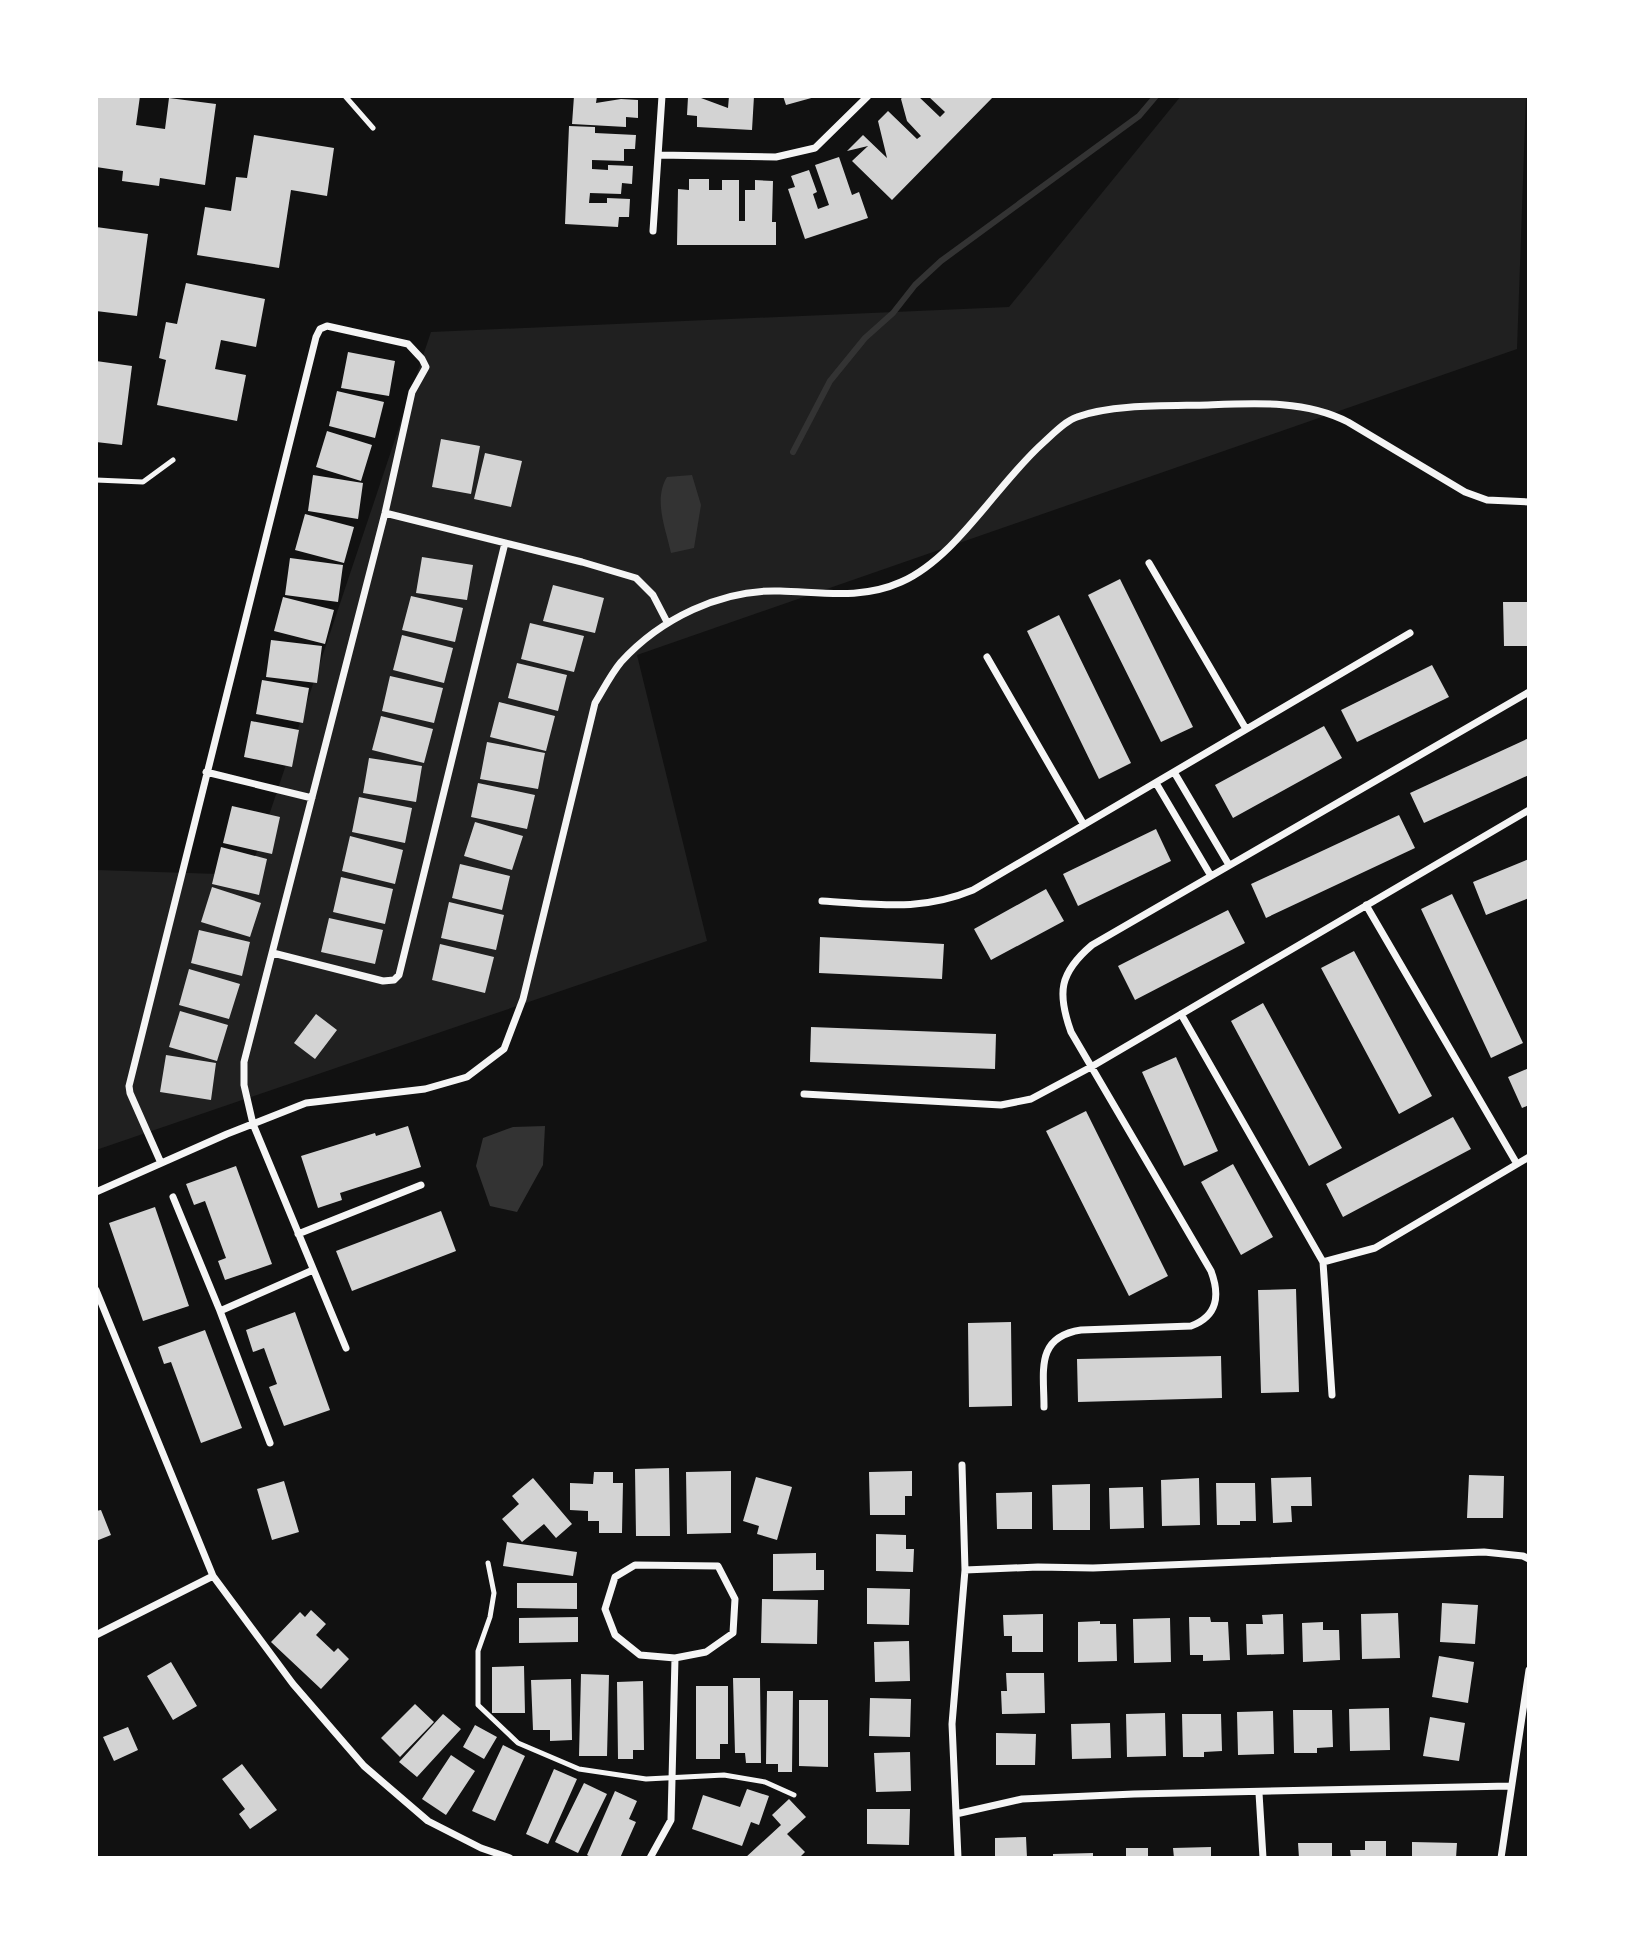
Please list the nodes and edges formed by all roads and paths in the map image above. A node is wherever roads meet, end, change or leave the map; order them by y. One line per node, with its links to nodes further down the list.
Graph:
1 (345, 96): 4 (lane)
2 (662, 96): 5 (street)
3 (868, 96): 5 (street)
4 (373, 128)
5 (658, 155): 6 (street)
6 (653, 231)
7 (173, 460): 8 (lane)
8 (96, 480)
9 (1529, 502): 13 (street)
10 (385, 513): 11 (street); 18 (street); 21 (street)
11 (505, 543): 13 (street); 28 (street)
12 (1149, 563): 17 (street)
13 (667, 622): 32 (street)
14 (1409, 634): 17 (street)
15 (987, 657): 23 (street)
16 (1529, 692): 24 (street)
17 (1247, 729): 19 (street)
18 (206, 772): 21 (street); 34 (street)
19 (1174, 772): 20 (street); 24 (street)
20 (1156, 783): 23 (street); 25 (street)
21 (312, 798): 28 (street)
22 (1529, 810): 27 (street)
23 (1084, 825): 26 (street)
24 (1230, 865): 25 (street)
25 (1211, 876): 30 (street)
26 (822, 901)
27 (1366, 905): 29 (street); 35 (street)
28 (272, 953): 32 (street)
29 (1181, 1014): 30 (street); 40 (street)
30 (1091, 1067): 31 (street); 46 (street)
31 (804, 1094)
32 (253, 1124): 34 (street); 39 (street)
33 (1529, 1157): 35 (street)
34 (161, 1163): 37 (street)
35 (1517, 1164): 40 (street)
36 (421, 1185): 39 (street)
37 (96, 1192)
38 (173, 1197): 43 (street)
39 (298, 1234): 41 (street)
40 (1323, 1262): 45 (street)
41 (313, 1270): 43 (street); 44 (street)
42 (96, 1290): 52 (street)
43 (220, 1311): 47 (street)
44 (345, 1348)
45 (1332, 1395)
46 (1044, 1407)
47 (270, 1443)
48 (962, 1465): 51 (street)
49 (1529, 1559): 51 (street)
50 (488, 1563): 56 (lane)
51 (965, 1570): 60 (street)
52 (213, 1576): 53 (street); 61 (street)
53 (96, 1635)
54 (675, 1658): 54 (street); 56 (street)
55 (1529, 1670): 57 (street)
56 (672, 1778): 59 (lane); 62 (street)
57 (1510, 1786): 58 (street); 65 (street)
58 (1259, 1793): 60 (street); 64 (street)
59 (794, 1795)
60 (956, 1814): 63 (street)
61 (510, 1858)
62 (650, 1858)
63 (958, 1858)
64 (1263, 1858)
65 (1502, 1858)

